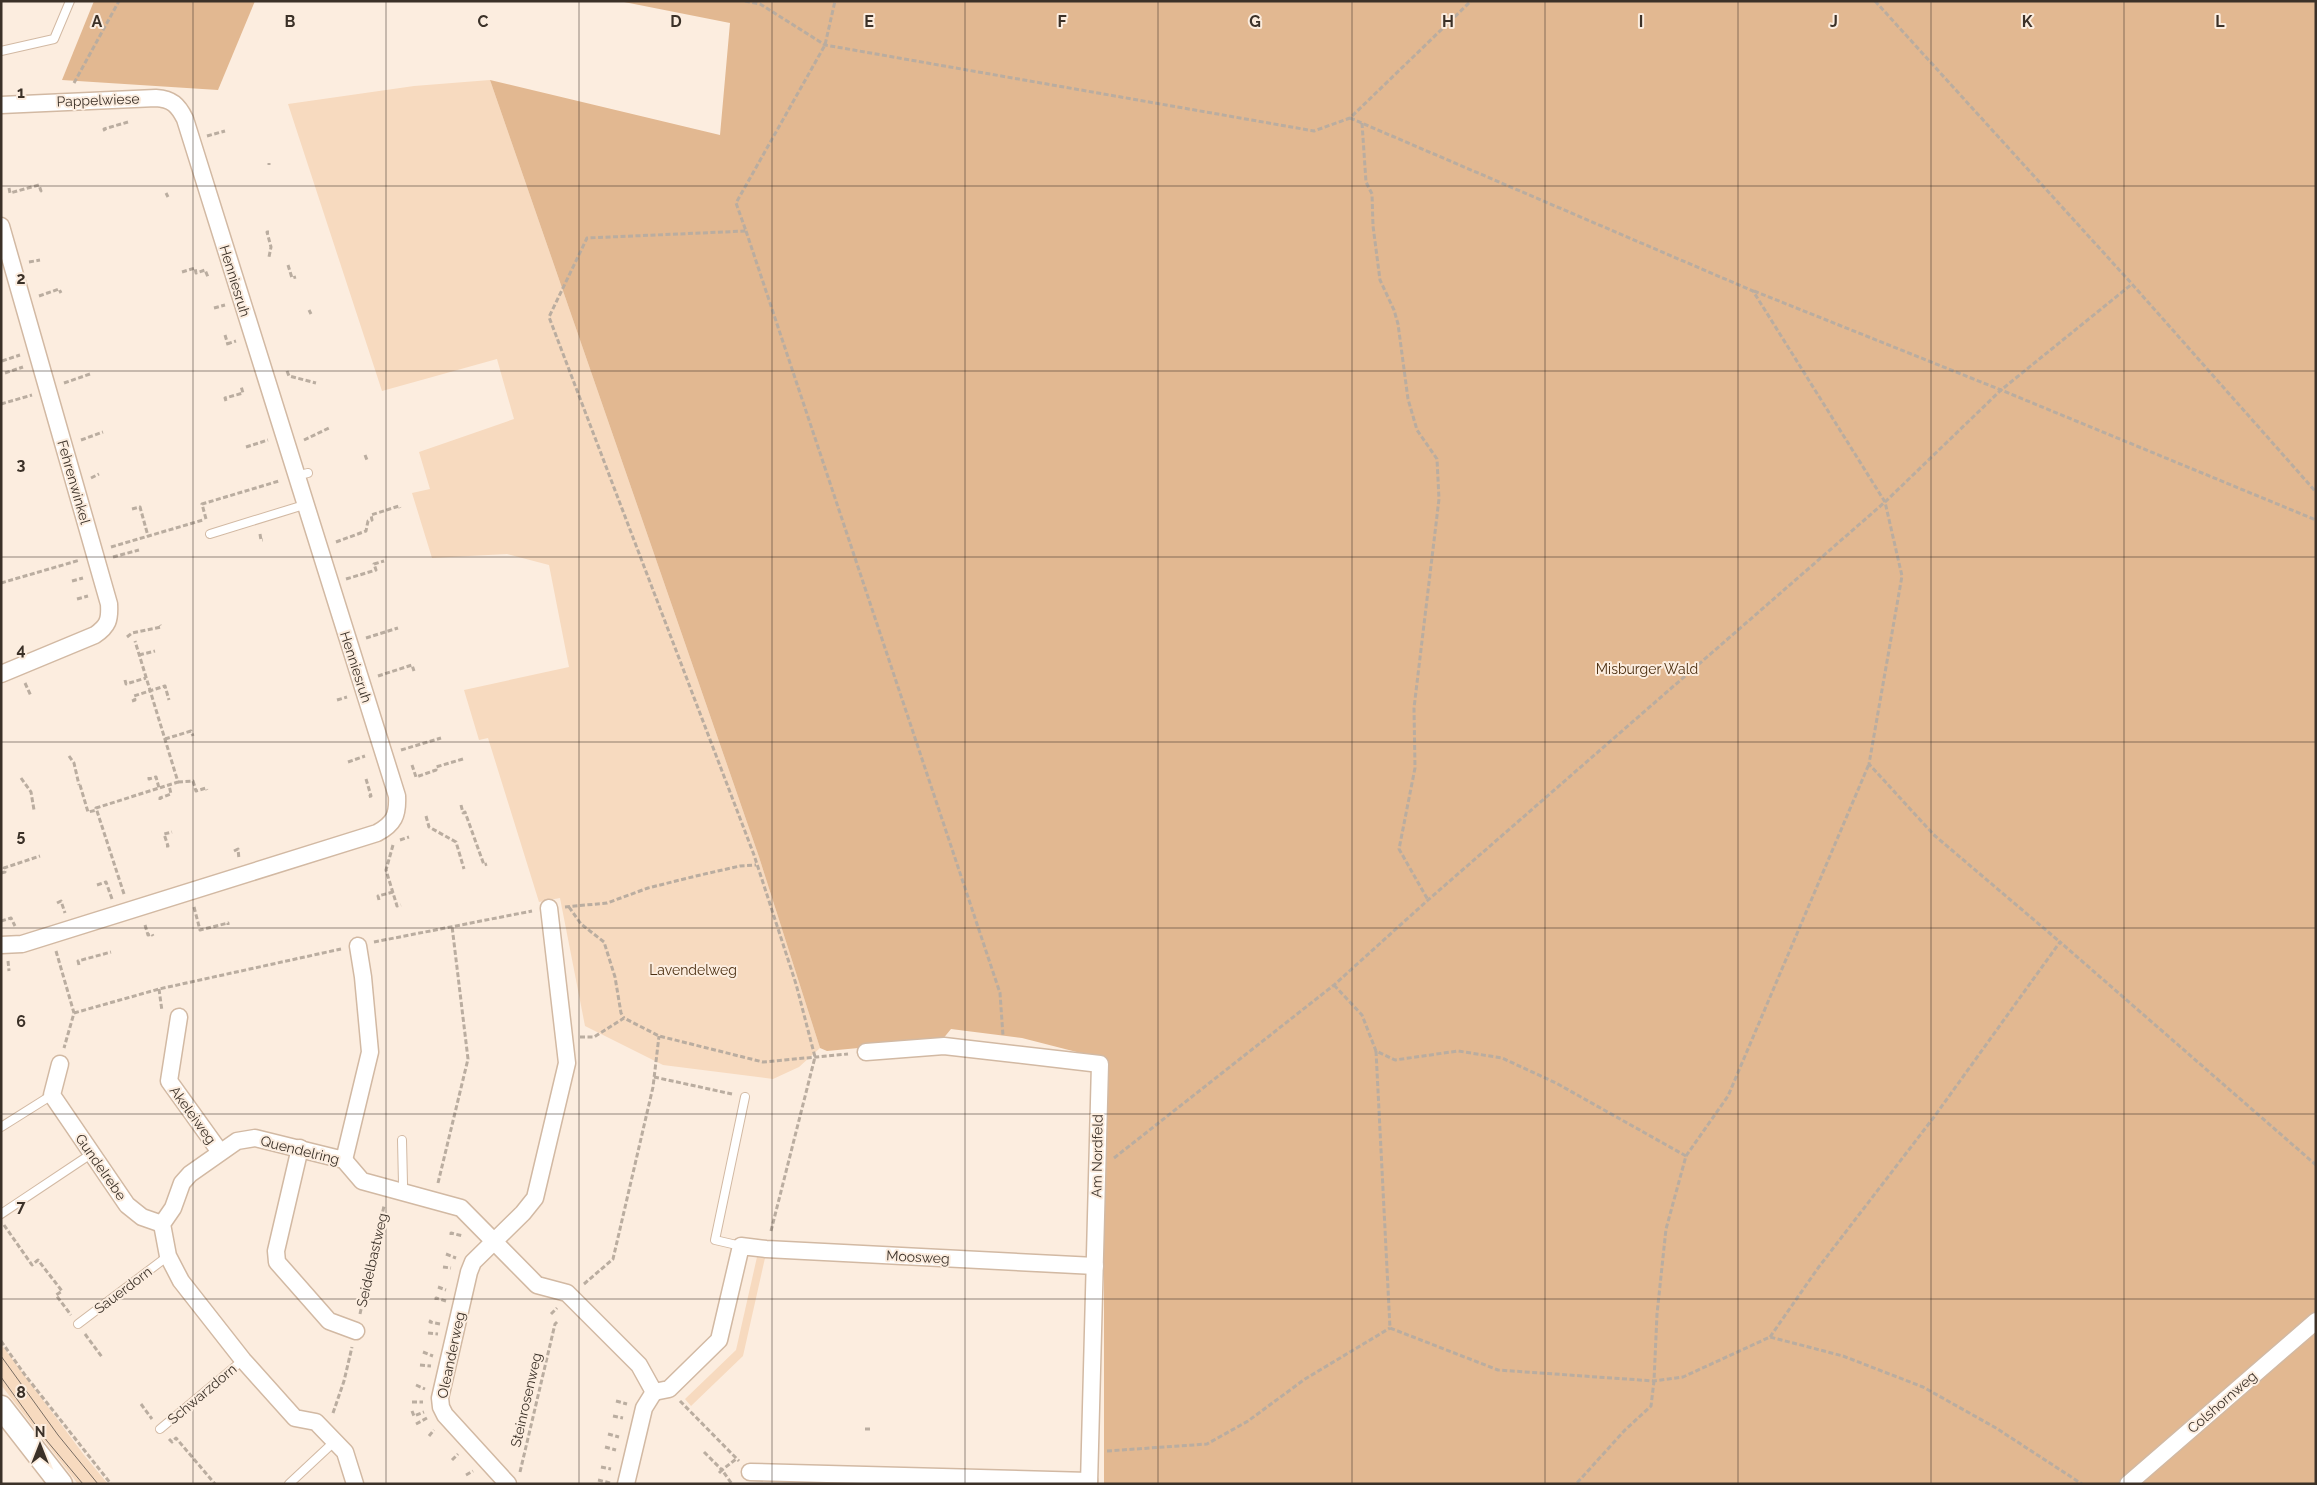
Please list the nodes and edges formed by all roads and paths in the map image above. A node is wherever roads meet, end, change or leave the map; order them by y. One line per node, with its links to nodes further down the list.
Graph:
1 (70, 1): 8 (lane)
2 (119, 1): 9 (path)
3 (745, 1): 7 (path)
4 (835, 1): 7 (path)
5 (1471, 1): 11 (path)
6 (1875, 1): 32 (path)
7 (826, 45): 11 (path); 23 (path)
8 (1, 51)
9 (74, 83)
10 (1, 105): 12 (street, Pappelwiese)
11 (1350, 118): 14 (path)
12 (185, 119): 60 (street, Henniesruh)
13 (128, 122): 15 (path)
14 (1362, 123): 33 (path); 137 (path)
15 (105, 131)
16 (225, 132): 17 (path)
17 (203, 137)
18 (8, 188): 19 (path)
19 (39, 192)
20 (166, 193): 21 (path)
21 (168, 197)
22 (1, 226): 89 (street, Fehrenwinkel)
23 (746, 231): 130 (path); 166 (path)
24 (269, 232): 25 (path)
25 (269, 257)
26 (40, 260): 27 (path)
27 (27, 263)
28 (288, 265): 31 (path)
29 (182, 272): 30 (path)
30 (208, 276)
31 (296, 277)
32 (2132, 284): 49 (path); 62 (path)
33 (1753, 291): 49 (path); 63 (path)
34 (61, 294): 35 (path)
35 (36, 296)
36 (230, 303): 37 (path)
37 (214, 308)
38 (225, 335): 39 (path)
39 (239, 340)
40 (22, 355): 41 (path)
41 (2, 361)
42 (29, 366): 44 (path)
43 (287, 371): 46 (path)
44 (5, 373)
45 (90, 374): 47 (path)
46 (316, 383)
47 (62, 384)
48 (242, 386): 51 (path)
49 (2001, 390): 63 (path); 68 (path)
50 (37, 394): 52 (path)
51 (226, 401)
52 (1, 404)
53 (332, 427): 57 (path)
54 (103, 432): 56 (path)
55 (272, 438): 58 (path)
56 (74, 442)
57 (298, 443)
58 (246, 447)
59 (99, 474): 61 (path)
60 (296, 476): 64 (street, Henniesruh); 67 (path)
61 (89, 478)
62 (2316, 492)
63 (1885, 502): 108 (path); 137 (path)
64 (304, 505): 69 (lane); 143 (street, Henniesruh)
65 (400, 508): 71 (path)
66 (132, 509): 70 (path)
67 (206, 519): 69 (path); 70 (path)
68 (2316, 520)
69 (210, 534)
70 (148, 536): 72 (path)
71 (330, 545)
72 (105, 549)
73 (139, 550): 74 (path)
74 (111, 557)
75 (84, 558): 80 (path)
76 (384, 561): 79 (path)
77 (89, 576): 78 (path)
78 (72, 581)
79 (340, 581)
80 (1, 583)
81 (160, 625): 83 (path)
82 (398, 628): 84 (path)
83 (127, 637)
84 (359, 640)
85 (134, 641): 87 (path)
86 (155, 651): 87 (path)
87 (139, 655): 90 (path)
88 (414, 671): 91 (path)
89 (1, 674)
90 (146, 678): 92 (path); 94 (path)
91 (371, 678)
92 (125, 680)
93 (24, 681): 95 (path)
94 (150, 691): 97 (path); 99 (path); 102 (path)
95 (31, 696)
96 (350, 696): 98 (path)
97 (169, 700)
98 (337, 700)
99 (132, 701)
100 (193, 736): 102 (path)
101 (441, 738): 103 (path)
102 (165, 739): 113 (path)
103 (409, 747)
104 (368, 755): 107 (path)
105 (69, 756): 121 (path)
106 (464, 759): 109 (path)
107 (348, 762)
108 (1869, 764): 153 (path); 179 (path)
109 (412, 765)
110 (149, 777): 115 (path)
111 (21, 778): 120 (path)
112 (366, 779): 117 (path)
113 (178, 782): 114 (path); 116 (path)
114 (169, 785): 115 (path); 118 (path)
115 (159, 788): 121 (path)
116 (207, 790)
117 (367, 797)
118 (160, 800)
119 (460, 804): 129 (path)
120 (34, 810)
121 (97, 810): 143 (path)
122 (426, 816): 131 (path)
123 (172, 832): 125 (path)
124 (409, 837): 134 (path)
125 (166, 846)
126 (234, 851): 128 (path)
127 (40, 856): 132 (path)
128 (239, 863)
129 (487, 864)
130 (756, 865): 141 (path); 169 (path)
131 (464, 870)
132 (1, 873)
133 (97, 885): 138 (path)
134 (393, 892): 136 (path); 140 (path)
135 (193, 900): 148 (path)
136 (380, 900)
137 (1428, 900): 160 (path)
138 (113, 902)
139 (57, 903): 144 (path)
140 (401, 905)
141 (569, 907): 142 (path); 163 (path)
142 (549, 908): 147 (path); 188 (street)
143 (136, 914): 151 (street, Henniesruh); 152 (path)
144 (66, 917)
145 (1, 921): 149 (path)
146 (228, 925): 148 (path)
147 (452, 926): 155 (path); 184 (path)
148 (200, 930): 150 (path)
149 (17, 932)
150 (196, 933)
151 (51, 935): 154 (street, Henniesruh); 161 (path)
152 (153, 936)
153 (2060, 942): 181 (path); 200 (path)
154 (1, 945)
155 (358, 946): 161 (path); 180 (street)
156 (110, 952): 158 (path)
157 (8, 964): 159 (path)
158 (79, 965)
159 (9, 971)
160 (1334, 985): 167 (path); 182 (path)
161 (74, 1013): 170 (path)
162 (179, 1017): 177 (street, Akeleiweg)
163 (624, 1018): 164 (path); 165 (path)
164 (594, 1036)
165 (659, 1036): 169 (path); 171 (path)
166 (1003, 1051): 168 (street, Am Nordfeld); 182 (street, Am Nordfeld)
167 (1376, 1051): 179 (path); 198 (path)
168 (866, 1052): 169 (path)
169 (815, 1057): 190 (path)
170 (60, 1064): 172 (street)
171 (654, 1078): 173 (path); 193 (path)
172 (52, 1095): 174 (lane); 178 (street, Gundelrebe)
173 (745, 1097): 189 (lane)
174 (1, 1127)
175 (402, 1140): 183 (lane)
176 (300, 1148): 177 (street, Quendelring); 180 (street, Quendelring); 199 (street)
177 (220, 1152): 187 (street, Quendelring)
178 (91, 1154): 185 (lane); 187 (street, Gundelrebe)
179 (1686, 1156): 204 (path)
180 (344, 1160): 183 (street, Quendelring)
181 (2316, 1165)
182 (1097, 1172): 192 (street, Am Nordfeld)
183 (395, 1190): 184 (street, Quendelring); 199 (path, Seidelbastweg)
184 (434, 1200): 188 (street, Quendelring)
185 (1, 1214)
186 (1, 1221): 197 (path)
187 (162, 1224): 191 (street)
188 (494, 1241): 193 (street, Quendelring); 218 (street, Oleanderweg)
189 (741, 1246): 190 (street, Moosweg); 205 (street)
190 (766, 1249): 192 (street, Moosweg)
191 (168, 1256): 197 (lane, Sauerdorn); 203 (street)
192 (1095, 1266): 213 (street, Am Nordfeld)
193 (570, 1296): 194 (path); 205 (street, Quendelring)
194 (551, 1314)
195 (558, 1321): 218 (path, Steinrosenweg)
196 (2316, 1321): 229 (street, Colshornweg)
197 (78, 1324): 202 (path)
198 (1390, 1328): 204 (path); 213 (path)
199 (356, 1331): 211 (path, Seidelbastweg)
200 (1770, 1337): 204 (path); 228 (path)
201 (1, 1341): 221 (path)
202 (102, 1358)
203 (243, 1360): 208 (lane, Schwarzdorn); 211 (street)
204 (1654, 1381): 227 (path)
205 (662, 1390): 214 (path); 225 (street)
206 (140, 1404): 208 (path)
207 (1, 1407): 220 (main road)
208 (160, 1428): 222 (path)
209 (864, 1428): 210 (path)
210 (872, 1429)
211 (330, 1436): 223 (lane); 224 (street)
212 (704, 1452): 215 (path)
213 (1090, 1452): 219 (street, Am Nordfeld)
214 (736, 1459): 215 (path); 216 (path)
215 (720, 1472): 226 (path)
216 (750, 1472): 217 (street)
217 (846, 1479): 219 (street)
218 (513, 1481)
219 (1089, 1482)
220 (61, 1484)
221 (112, 1484)
222 (215, 1484)
223 (289, 1484)
224 (355, 1484)
225 (626, 1484)
226 (732, 1484)
227 (1576, 1484)
228 (2082, 1484)
229 (2128, 1484)

